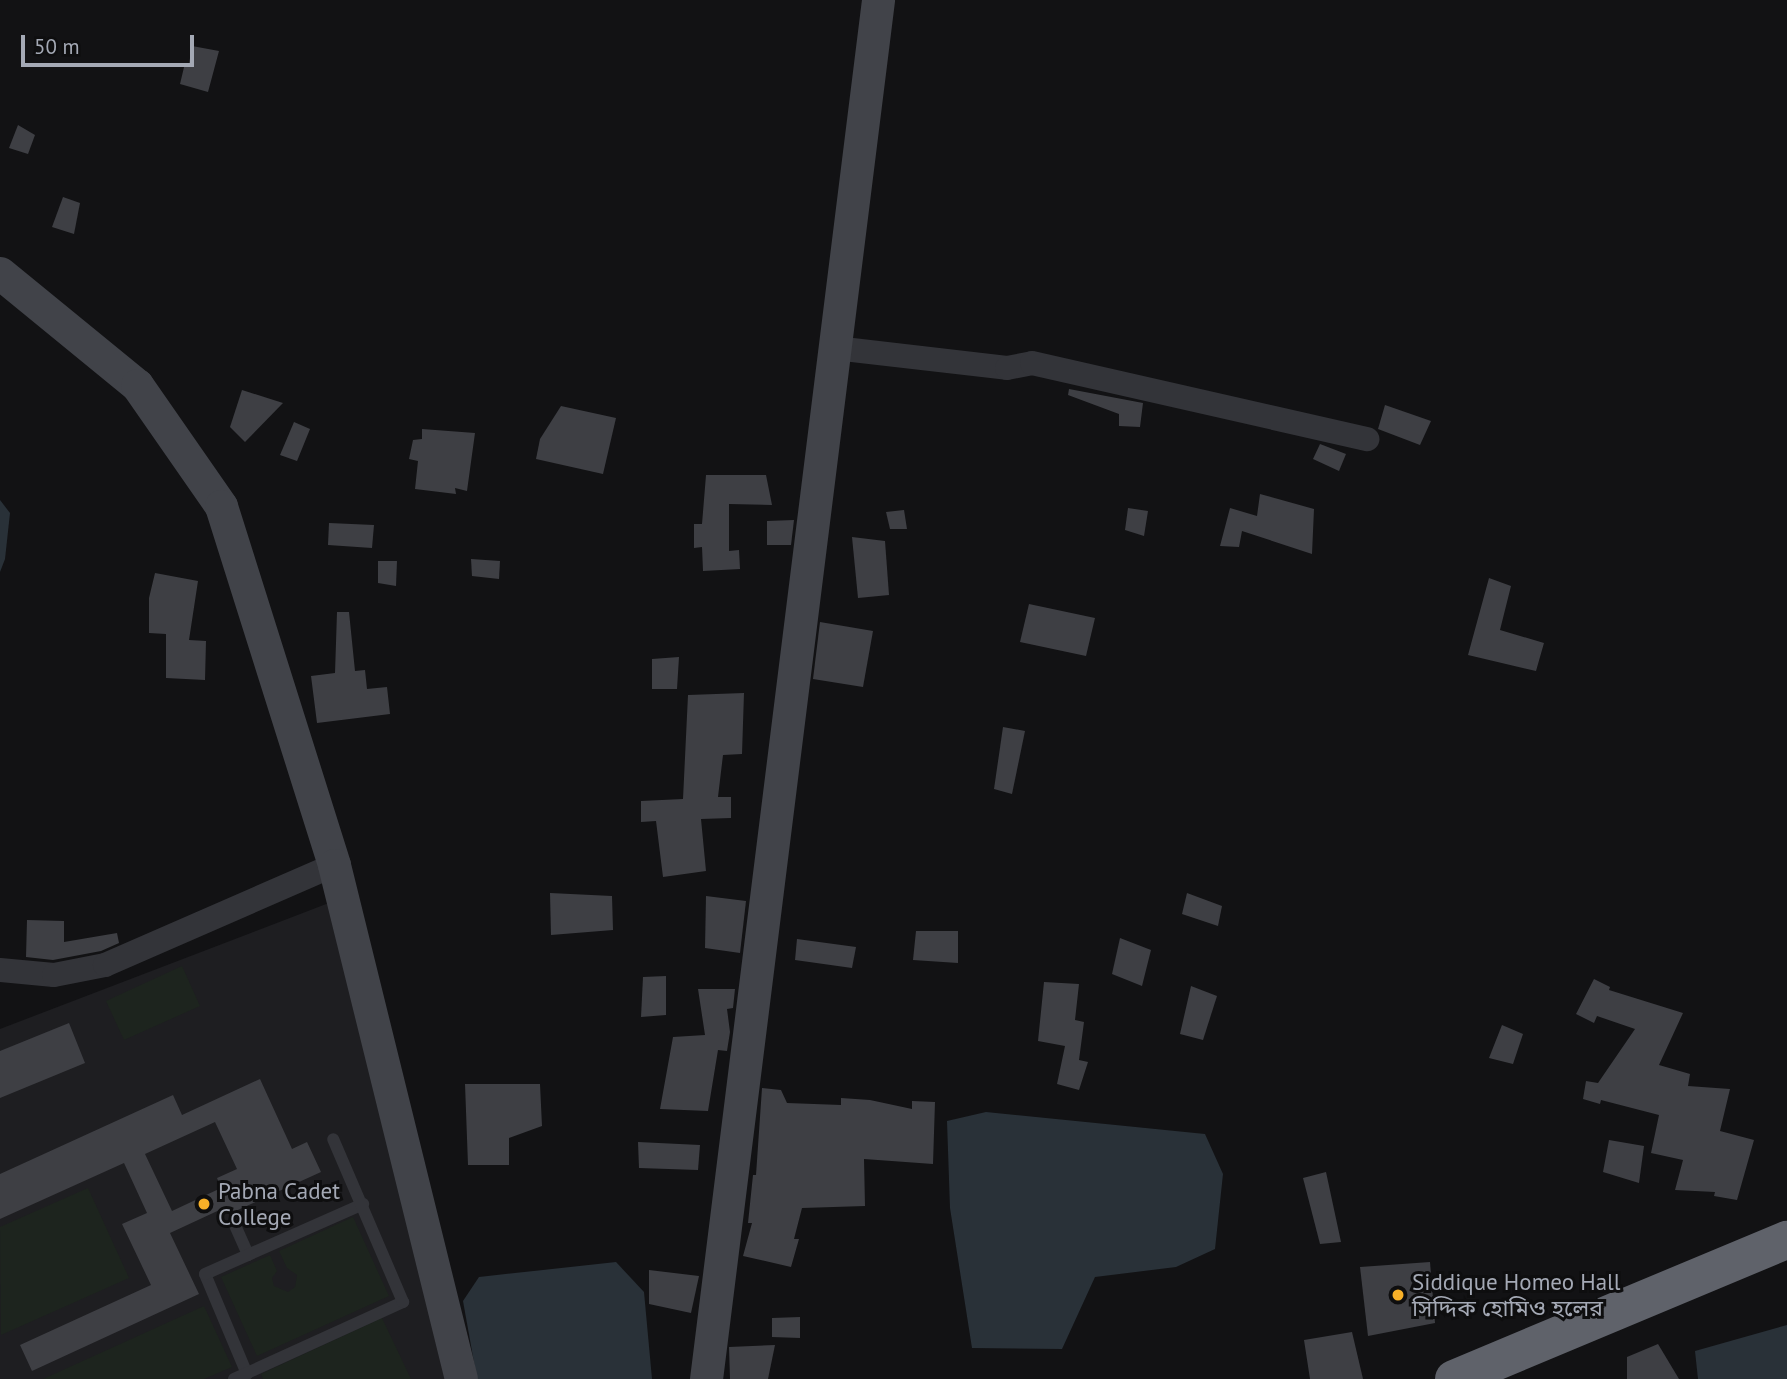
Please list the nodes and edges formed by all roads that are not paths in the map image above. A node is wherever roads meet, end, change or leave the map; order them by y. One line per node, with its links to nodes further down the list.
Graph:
1 (878, 0): 3 (street)
2 (0, 273): 5 (street)
3 (835, 348): 4 (street); 15 (street)
4 (1367, 439)
5 (334, 865): 6 (street); 14 (street)
6 (0, 970)
7 (333, 1139): 8 (lane)
8 (363, 1204): 11 (lane); 12 (lane)
9 (233, 1223): 11 (lane)
10 (1787, 1240): 16 (highway)
11 (248, 1255): 12 (lane)
12 (247, 1374): 13 (lane)
13 (234, 1379)
14 (461, 1379)
15 (706, 1379)
16 (1454, 1379)

